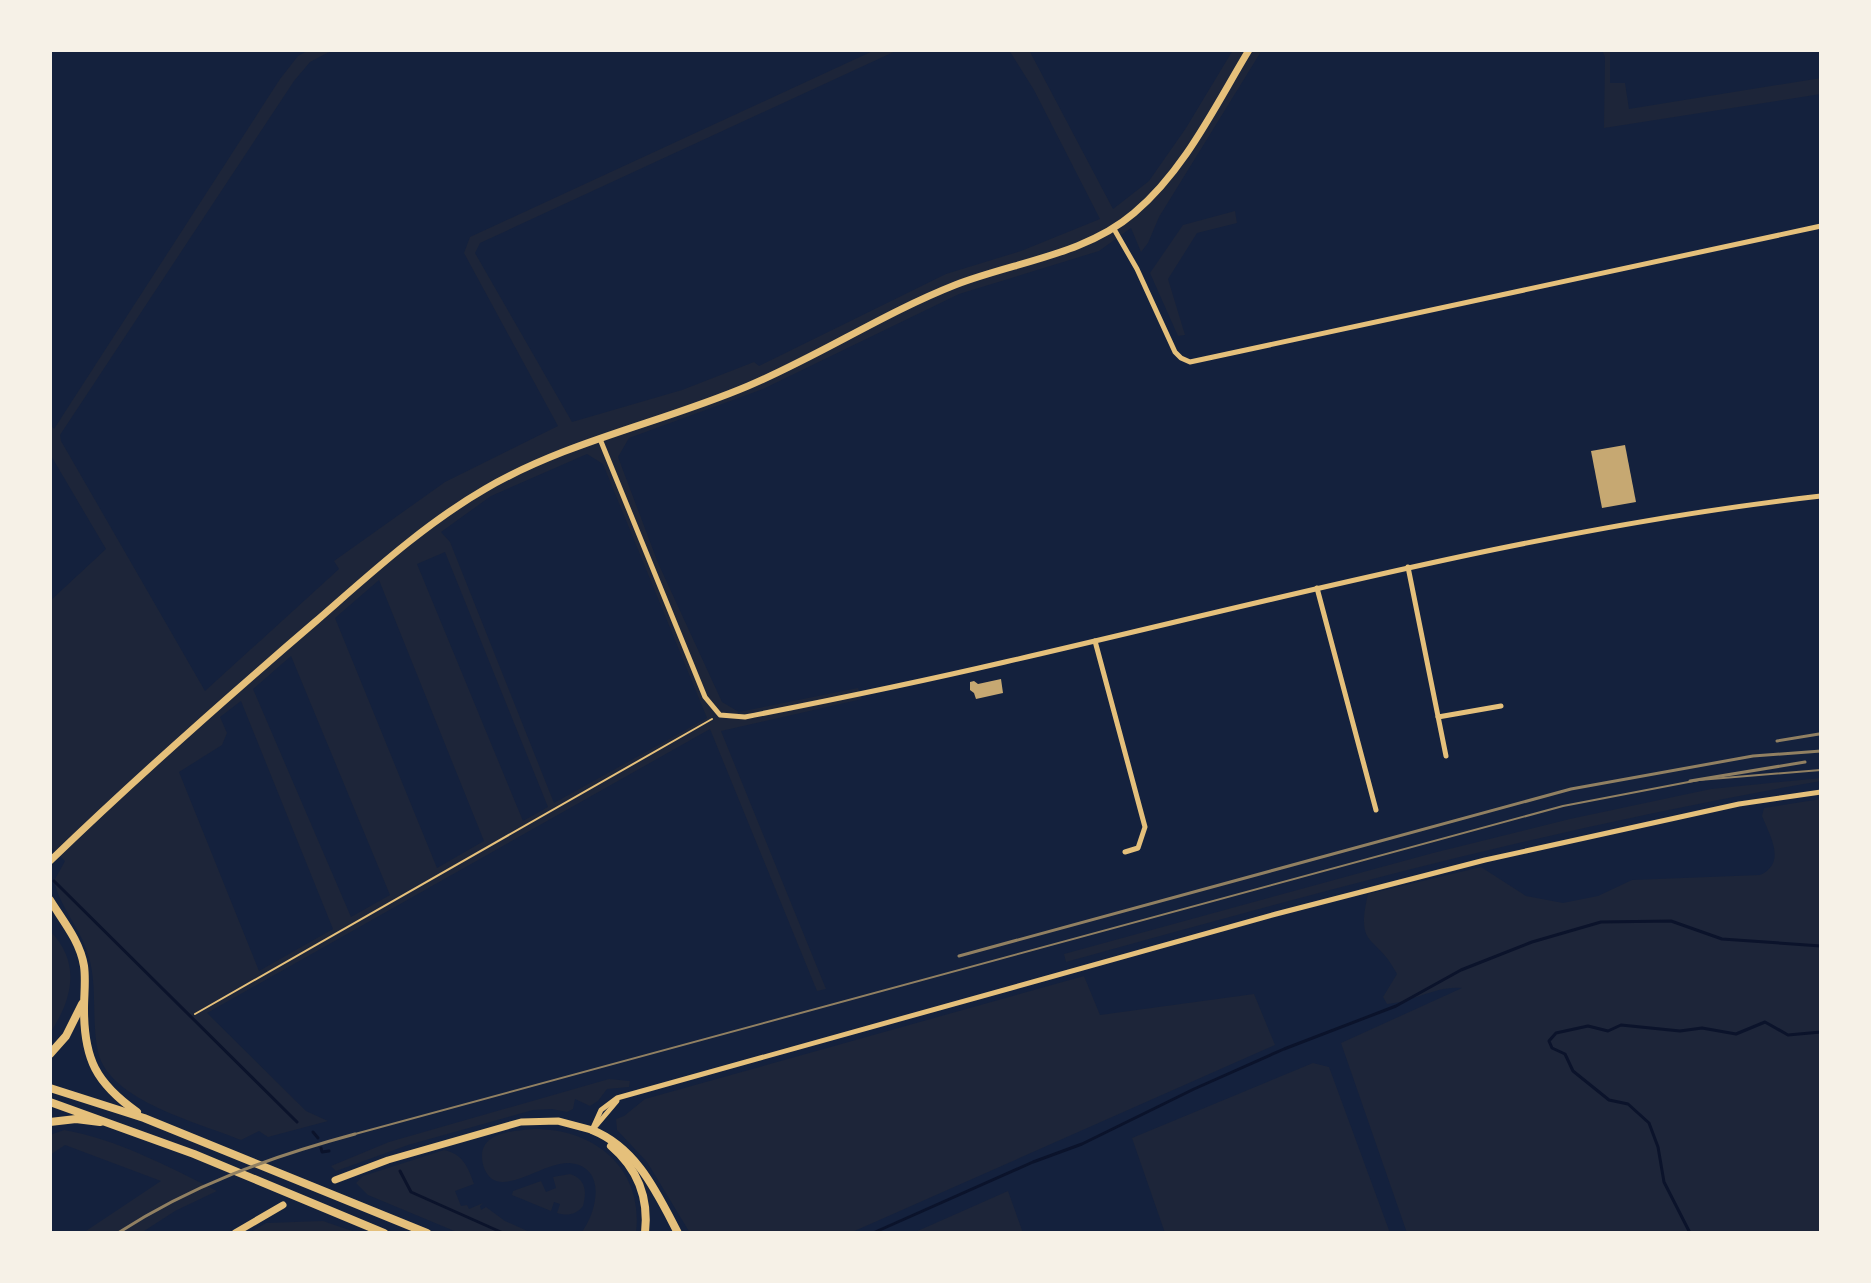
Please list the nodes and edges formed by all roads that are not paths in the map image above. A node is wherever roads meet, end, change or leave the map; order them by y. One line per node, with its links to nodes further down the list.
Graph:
1 (1249, 50): 3 (main road)
2 (1821, 226): 3 (street)
3 (1114, 229): 4 (main road)
4 (600, 439): 8 (street); 15 (main road)
5 (1821, 496): 6 (street)
6 (1408, 567): 7 (street); 10 (street)
7 (1317, 588): 8 (street); 13 (street)
8 (1095, 641): 14 (street)
9 (1501, 706): 10 (street)
10 (1438, 717): 11 (street)
11 (1446, 756)
12 (1821, 792): 26 (street)
13 (1376, 810)
14 (1125, 852)
15 (50, 861)
16 (50, 900): 18 (highway)
17 (50, 912): 18 (highway)
18 (69, 930): 19 (highway)
19 (84, 1000): 20 (highway); 23 (highway)
20 (50, 1054)
21 (50, 1088): 23 (highway)
22 (50, 1102): 25 (highway)
23 (144, 1118): 31 (highway)
24 (50, 1122): 25 (highway)
25 (116, 1124): 30 (highway)
26 (592, 1130): 27 (main road); 32 (highway); 33 (highway)
27 (335, 1180)
28 (283, 1205): 29 (main road)
29 (235, 1233)
30 (384, 1233)
31 (427, 1233)
32 (645, 1233)
33 (678, 1233)

